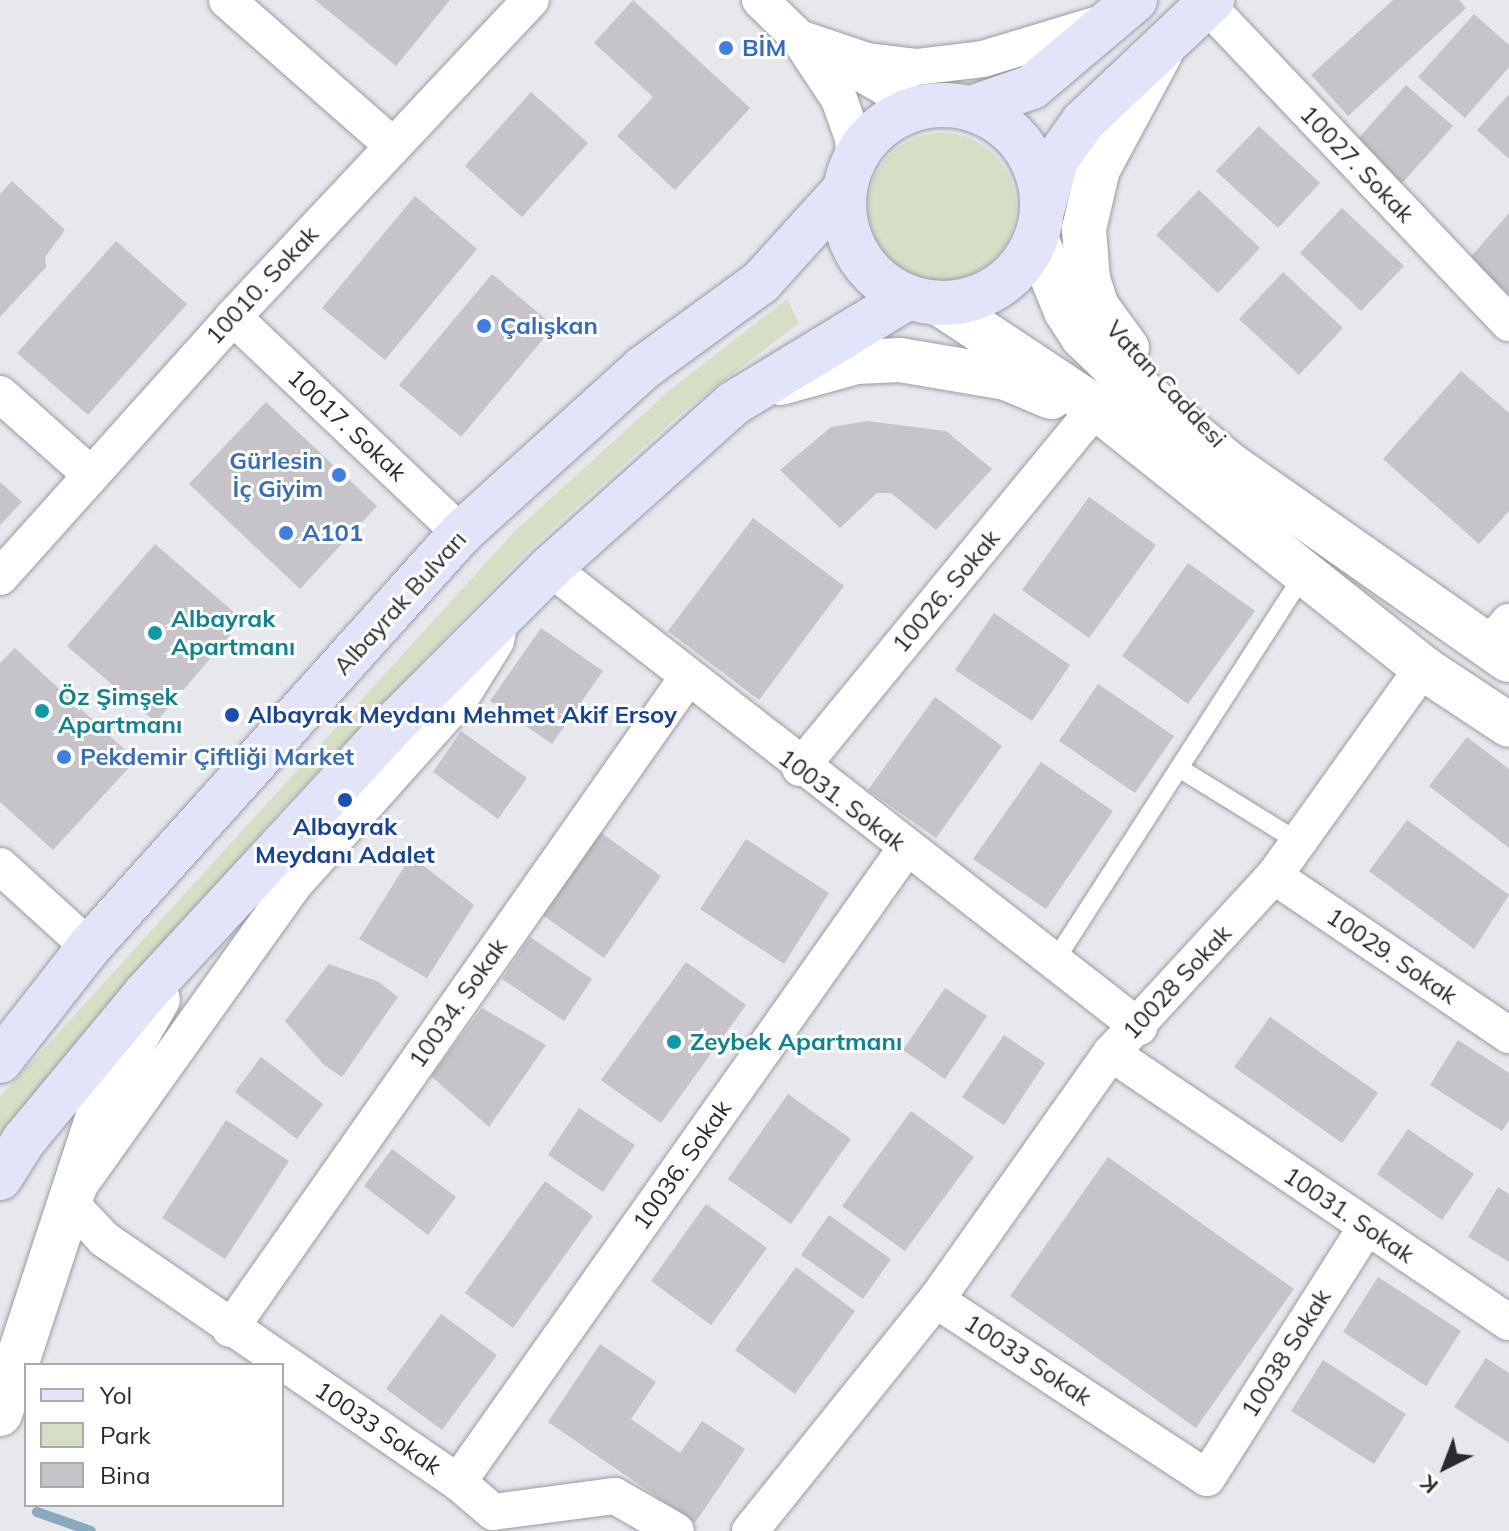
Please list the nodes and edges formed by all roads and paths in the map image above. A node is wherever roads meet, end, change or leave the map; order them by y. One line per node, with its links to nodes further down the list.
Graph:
1 (227, 0): 10 (street)
2 (531, 0): 10 (street, 10010. Sokak)
3 (760, 0): 7 (street)
4 (1209, 2): 6 (main road); 15 (street, 10027. Sokak)
5 (1123, 10): 7 (street); 9 (main road)
6 (1171, 35): 12 (main road); 20 (street, Vatan Caddesi)
7 (799, 38): 8 (street); 11 (street)
8 (921, 108): 9 (main road); 11 (main road)
9 (971, 108): 12 (main road)
10 (392, 145): 14 (street, 10010. Sokak)
11 (849, 174): 13 (main road); 21 (main road, Albayrak Bulvarı)
12 (1040, 223): 13 (main road); 20 (street, Vatan Caddesi)
13 (924, 300): 17 (main road); 18 (street)
14 (233, 317): 19 (street, 10010. Sokak); 21 (street, 10017. Sokak)
15 (1509, 323)
16 (0, 394): 19 (street)
17 (734, 403): 18 (street); 22 (main road)
18 (1104, 419): 23 (street); 30 (street, 10026. Sokak)
19 (90, 474): 24 (street, 10010. Sokak)
20 (1276, 497): 26 (street, Vatan Caddesi)
21 (461, 533): 39 (main road, Albayrak Bulvarı)
22 (550, 568): 25 (main road); 28 (street, 10031. Sokak)
23 (1303, 576): 27 (street); 31 (lane)
24 (0, 577)
25 (501, 617): 32 (main road); 37 (street)
26 (1502, 643)
27 (1423, 668): 29 (street); 33 (street, 10028 Sokak)
28 (687, 678): 30 (street, 10031. Sokak); 50 (street, 10034. Sokak)
29 (1509, 725)
30 (800, 768): 34 (street, 10031. Sokak)
31 (1179, 768): 33 (lane); 40 (lane)
32 (311, 814): 37 (street); 38 (main road)
33 (1299, 842): 36 (street, 10028 Sokak)
34 (906, 848): 40 (street, 10031. Sokak); 55 (street, 10036. Sokak)
35 (0, 866): 39 (street)
36 (1274, 876): 41 (street, 10028 Sokak); 42 (street, 10029. Sokak)
37 (293, 886): 46 (street)
38 (194, 942): 45 (main road); 46 (street)
39 (89, 947): 43 (main road, Albayrak Bulvarı)
40 (1054, 962): 41 (street, 10031. Sokak)
41 (1139, 1027): 44 (street, 10028 Sokak)
42 (1509, 1035)
43 (6, 1049)
44 (1111, 1053): 47 (street, 10031. Sokak); 48 (street, 10028 Sokak)
45 (0, 1178)
46 (68, 1201): 50 (street, 10033 Sokak); 53 (street)
47 (1366, 1227): 49 (street, 10031. Sokak); 54 (street, 10038 Sokak)
48 (936, 1300): 54 (street, 10033 Sokak); 57 (street)
49 (1509, 1322)
50 (230, 1329): 51 (street, 10033 Sokak)
51 (281, 1363)
52 (284, 1365): 55 (street, 10033 Sokak)
53 (0, 1414)
54 (1207, 1478)
55 (458, 1482): 56 (street, 10033 Sokak)
56 (676, 1531)
57 (750, 1531)

